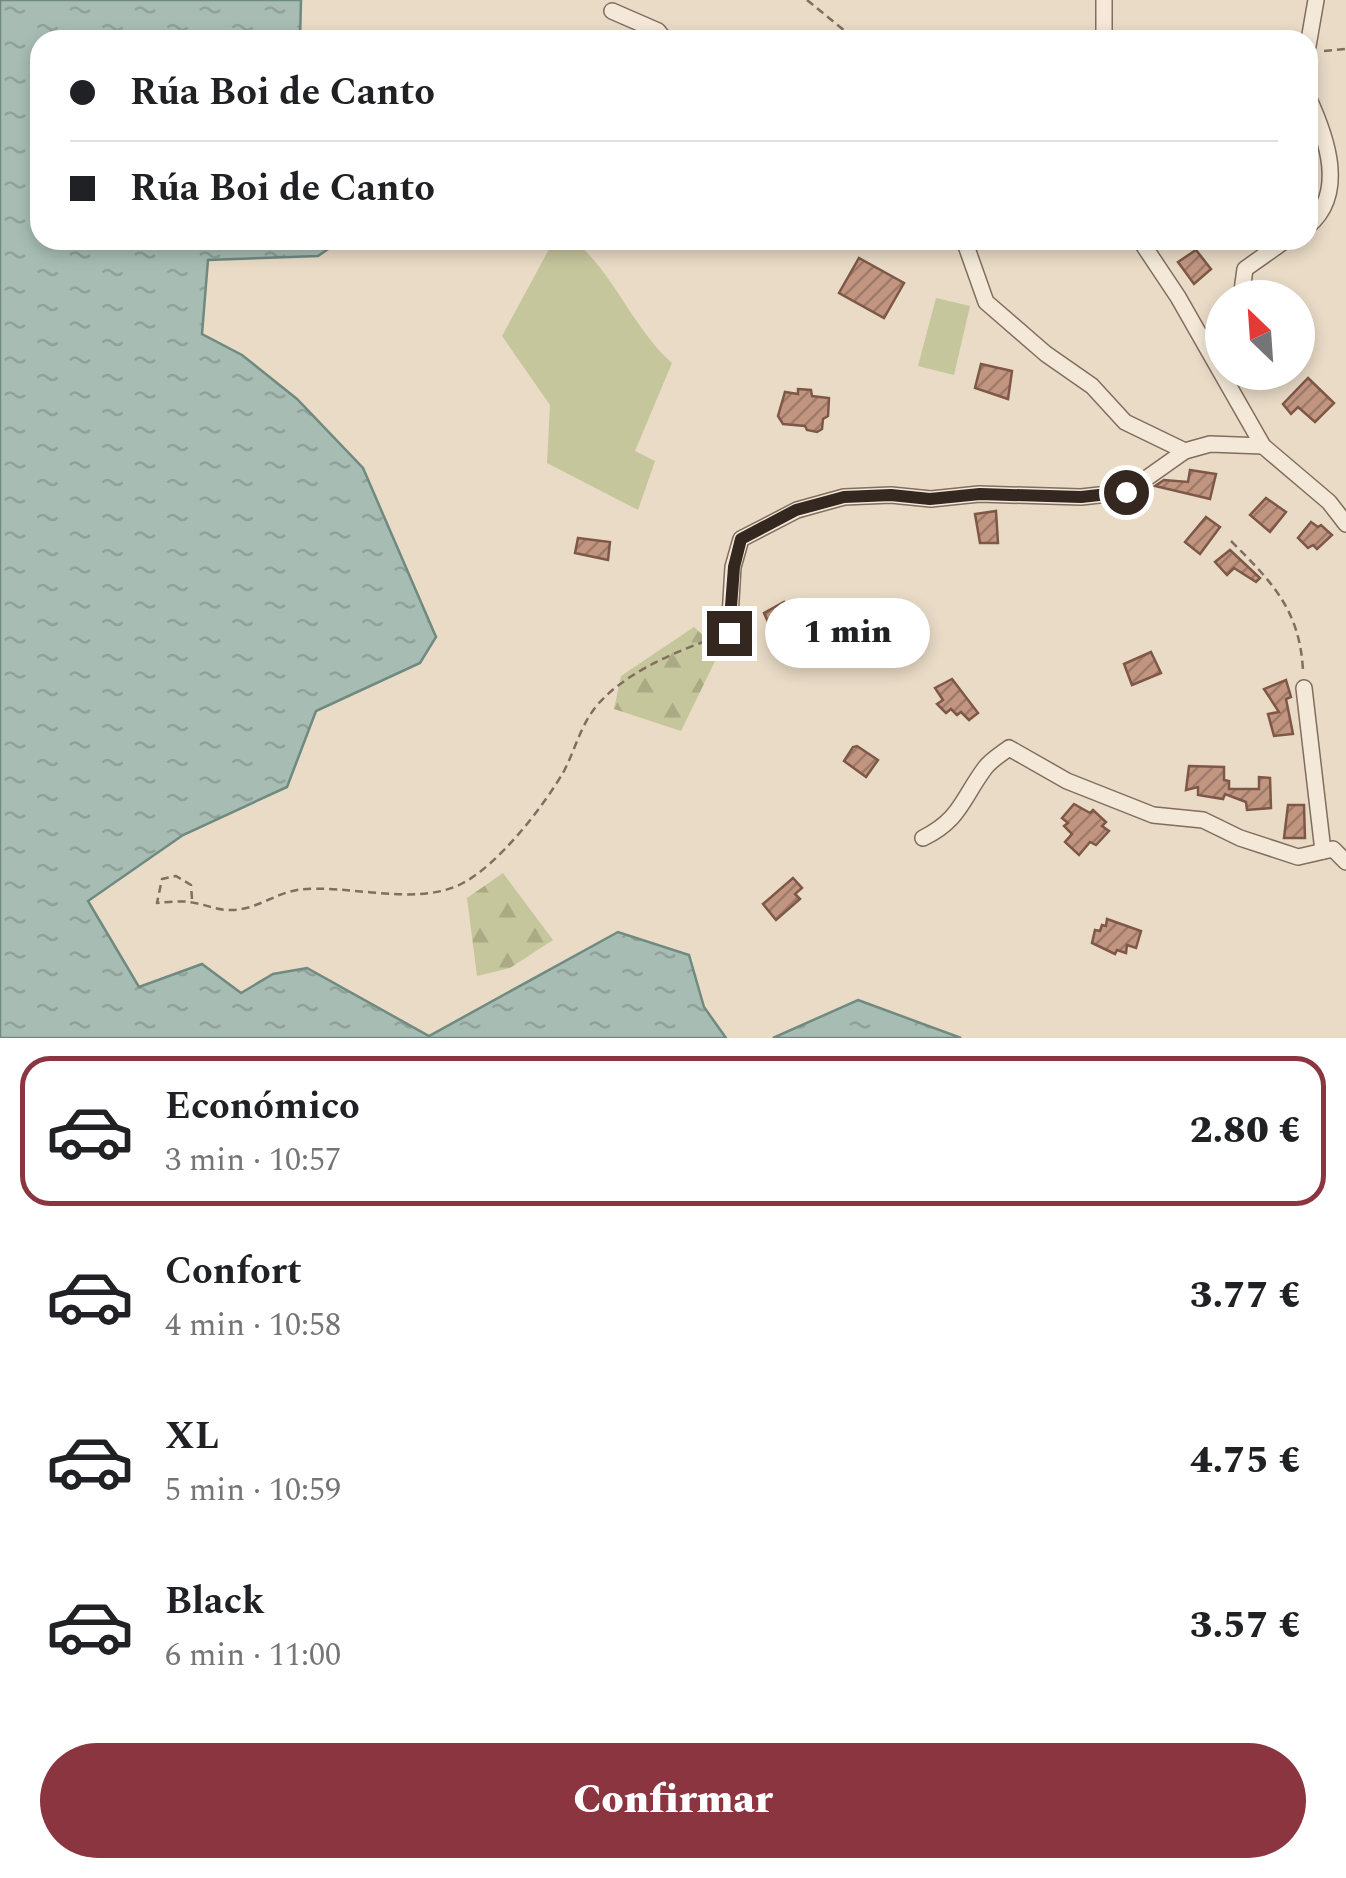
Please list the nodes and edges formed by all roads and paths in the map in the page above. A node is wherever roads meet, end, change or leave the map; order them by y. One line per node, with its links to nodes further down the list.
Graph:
1 (807, 0): 6 (path)
2 (1104, 0): 7 (street)
3 (1316, 0): 8 (street)
4 (612, 10): 5 (street)
5 (656, 30)
6 (844, 30)
7 (1104, 30)
8 (1311, 30)
9 (1346, 48): 10 (path)
10 (1318, 49)
11 (1318, 118): 12 (street)
12 (1318, 219)
13 (968, 250): 20 (street)
14 (1147, 250): 17 (street)
15 (1272, 250): 16 (street)
16 (1243, 280)
17 (1205, 340)
18 (1234, 390): 19 (street)
19 (1263, 446): 20 (street); 21 (street)
20 (1185, 450): 23 (street)
21 (1346, 524)
22 (1231, 540): 24 (path)
23 (729, 633): 28 (path)
24 (1304, 688): 26 (street)
25 (923, 838): 26 (street)
26 (1323, 851): 27 (street)
27 (1346, 862)
28 (192, 899)

